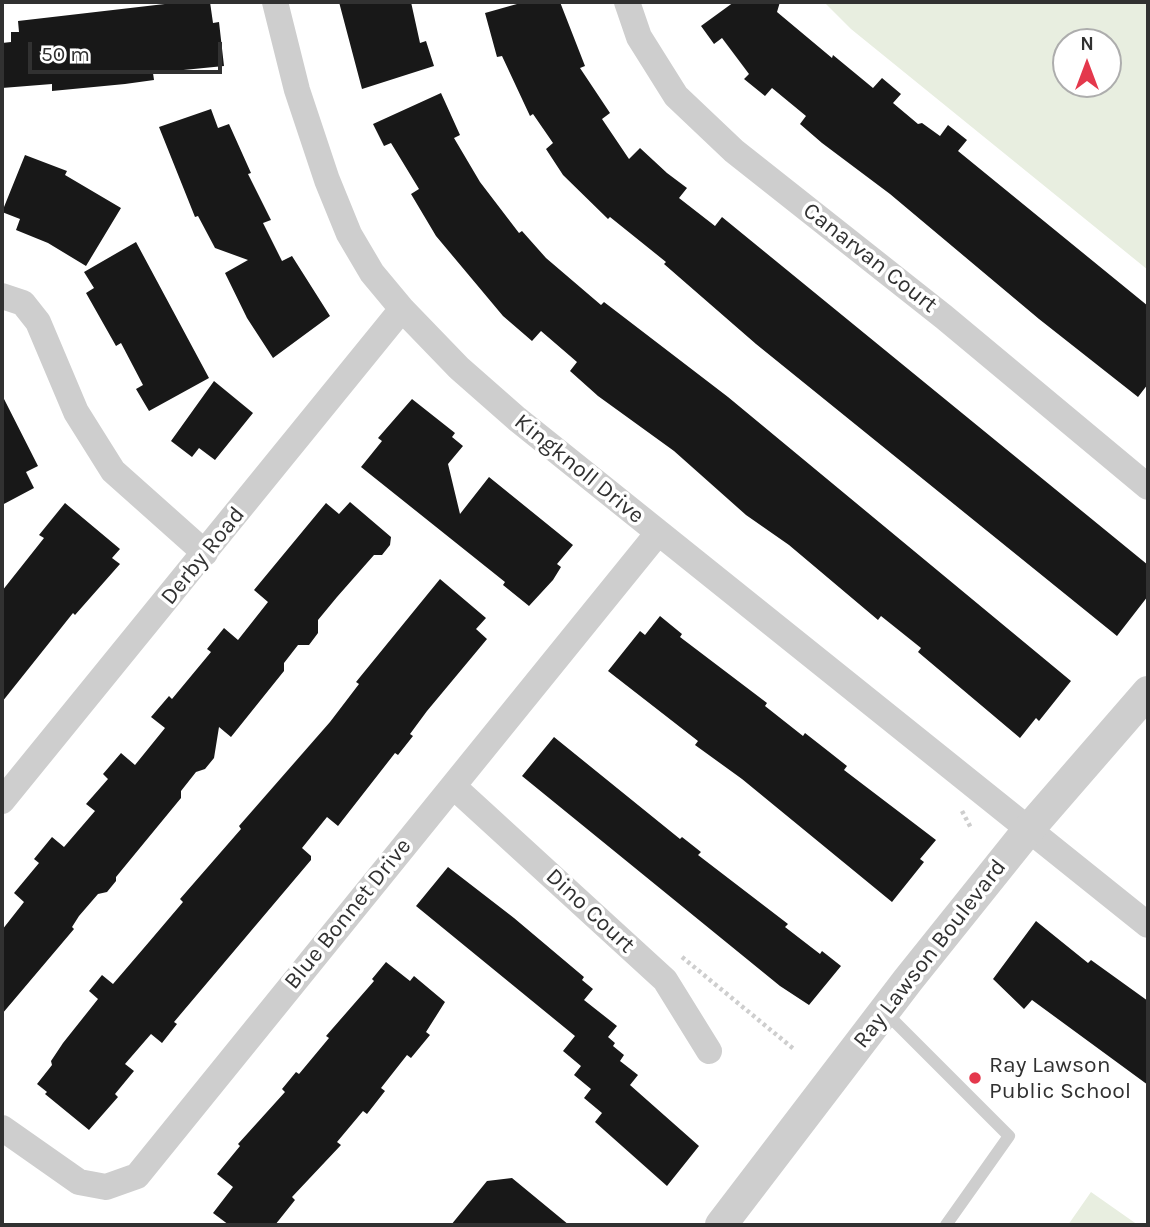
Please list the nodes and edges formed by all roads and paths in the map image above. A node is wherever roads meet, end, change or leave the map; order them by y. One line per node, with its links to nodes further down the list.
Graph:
1 (275, 2): 4 (street, Kingknoll Drive)
2 (627, 2): 5 (street, Canarvan Court)
3 (2, 296): 7 (street)
4 (402, 309): 6 (street, Kingknoll Drive); 7 (street, Derby Road)
5 (1148, 487)
6 (658, 533): 9 (street, Blue Bonnet Drive); 13 (street, Kingknoll Drive)
7 (205, 553): 10 (street, Derby Road)
8 (1148, 692): 13 (street, Ray Lawson Boulevard)
9 (453, 786): 18 (street, Dino Court); 19 (street, Blue Bonnet Drive)
10 (2, 801)
11 (959, 807): 12 (path)
12 (971, 828)
13 (1029, 829): 14 (street, Kingknoll Drive); 16 (street, Ray Lawson Boulevard)
14 (1148, 925)
15 (677, 954): 17 (path)
16 (884, 1011): 20 (street, Ray Lawson Boulevard); 21 (lane)
17 (795, 1050)
18 (709, 1051)
19 (2, 1128)
20 (721, 1225)
21 (946, 1225)

